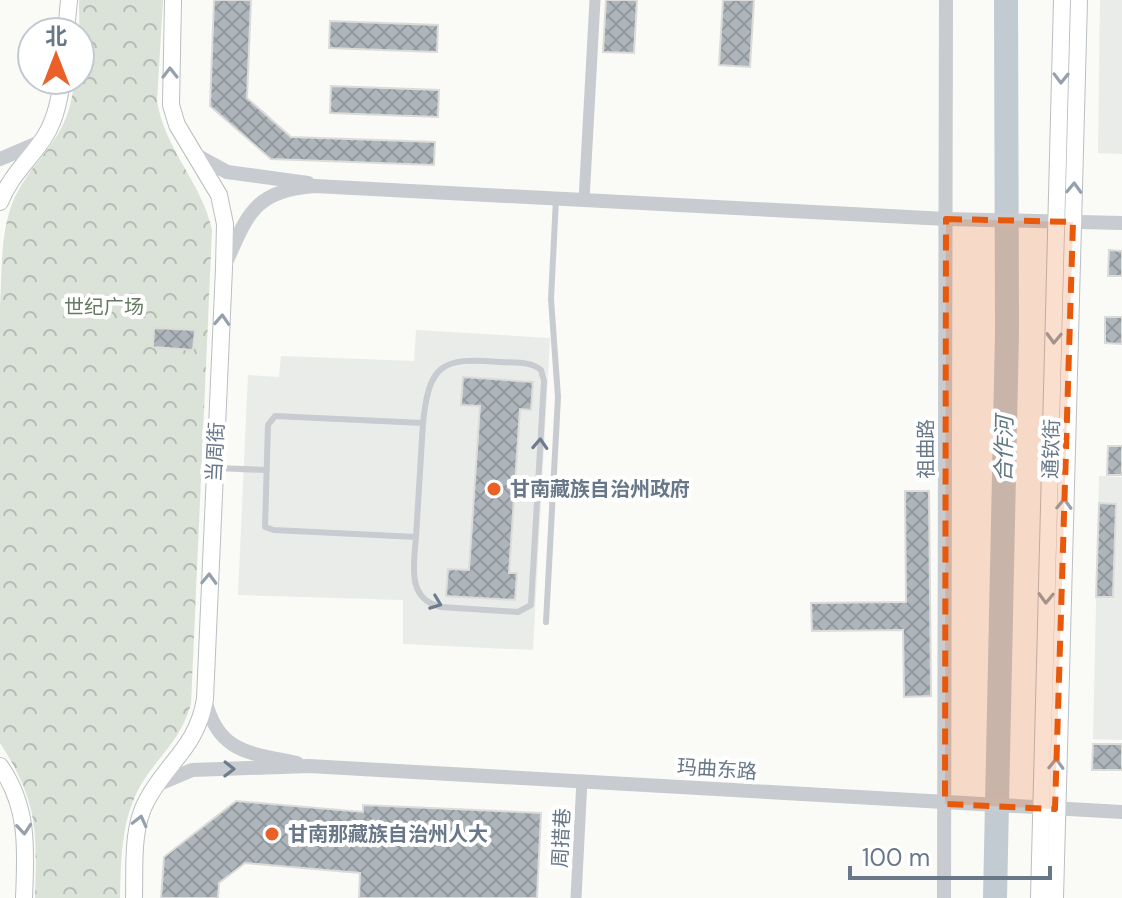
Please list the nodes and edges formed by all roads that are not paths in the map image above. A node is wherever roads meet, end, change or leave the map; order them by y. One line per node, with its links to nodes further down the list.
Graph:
1 (173, 0): 8 (main road, 当周街, one-way to 1)
2 (595, 0): 12 (street)
3 (946, 0): 14 (street, 祖曲路)
4 (1062, 0): 15 (main road, 通钦街, one-way to 15)
5 (1079, 0): 15 (main road, one-way to 5)
6 (59, 96): 7 (main road)
7 (43, 140): 9 (street); 13 (main road)
8 (193, 152): 10 (street); 17 (main road, 当周街)
9 (0, 159)
10 (315, 186): 11 (street); 17 (street)
11 (556, 199): 12 (street); 22 (lane)
12 (584, 200): 14 (street)
13 (0, 202)
14 (946, 219): 15 (street); 28 (street, 祖曲路)
15 (1065, 222): 16 (street); 29 (main road, 通钦街)
16 (1122, 223)
17 (224, 268): 19 (main road, 当周街, one-way to 17)
18 (423, 423): 20 (lane); 21 (lane); 21 (lane, one-way to 18)
19 (215, 468): 20 (lane); 23 (main road, 当周街, one-way to 19)
20 (265, 470): 21 (lane)
21 (416, 537)
22 (546, 622)
23 (205, 699): 25 (street); 27 (main road, 当周街)
24 (0, 766): 31 (main road, one-way to 31)
25 (309, 766): 26 (street, 玛曲东路); 27 (street, one-way to 25)
26 (582, 780): 28 (street, 玛曲东路); 33 (street, 周措巷)
27 (155, 786): 32 (main road, 当周街, one-way to 27)
28 (952, 805): 29 (street, 玛曲东路); 34 (street, 祖曲路)
29 (1040, 809): 30 (street, 玛曲东路); 35 (main road, 通钦街); 36 (main road)
30 (1122, 812)
31 (24, 898)
32 (134, 898)
33 (576, 898)
34 (944, 898)
35 (1039, 898)
36 (1055, 898)

